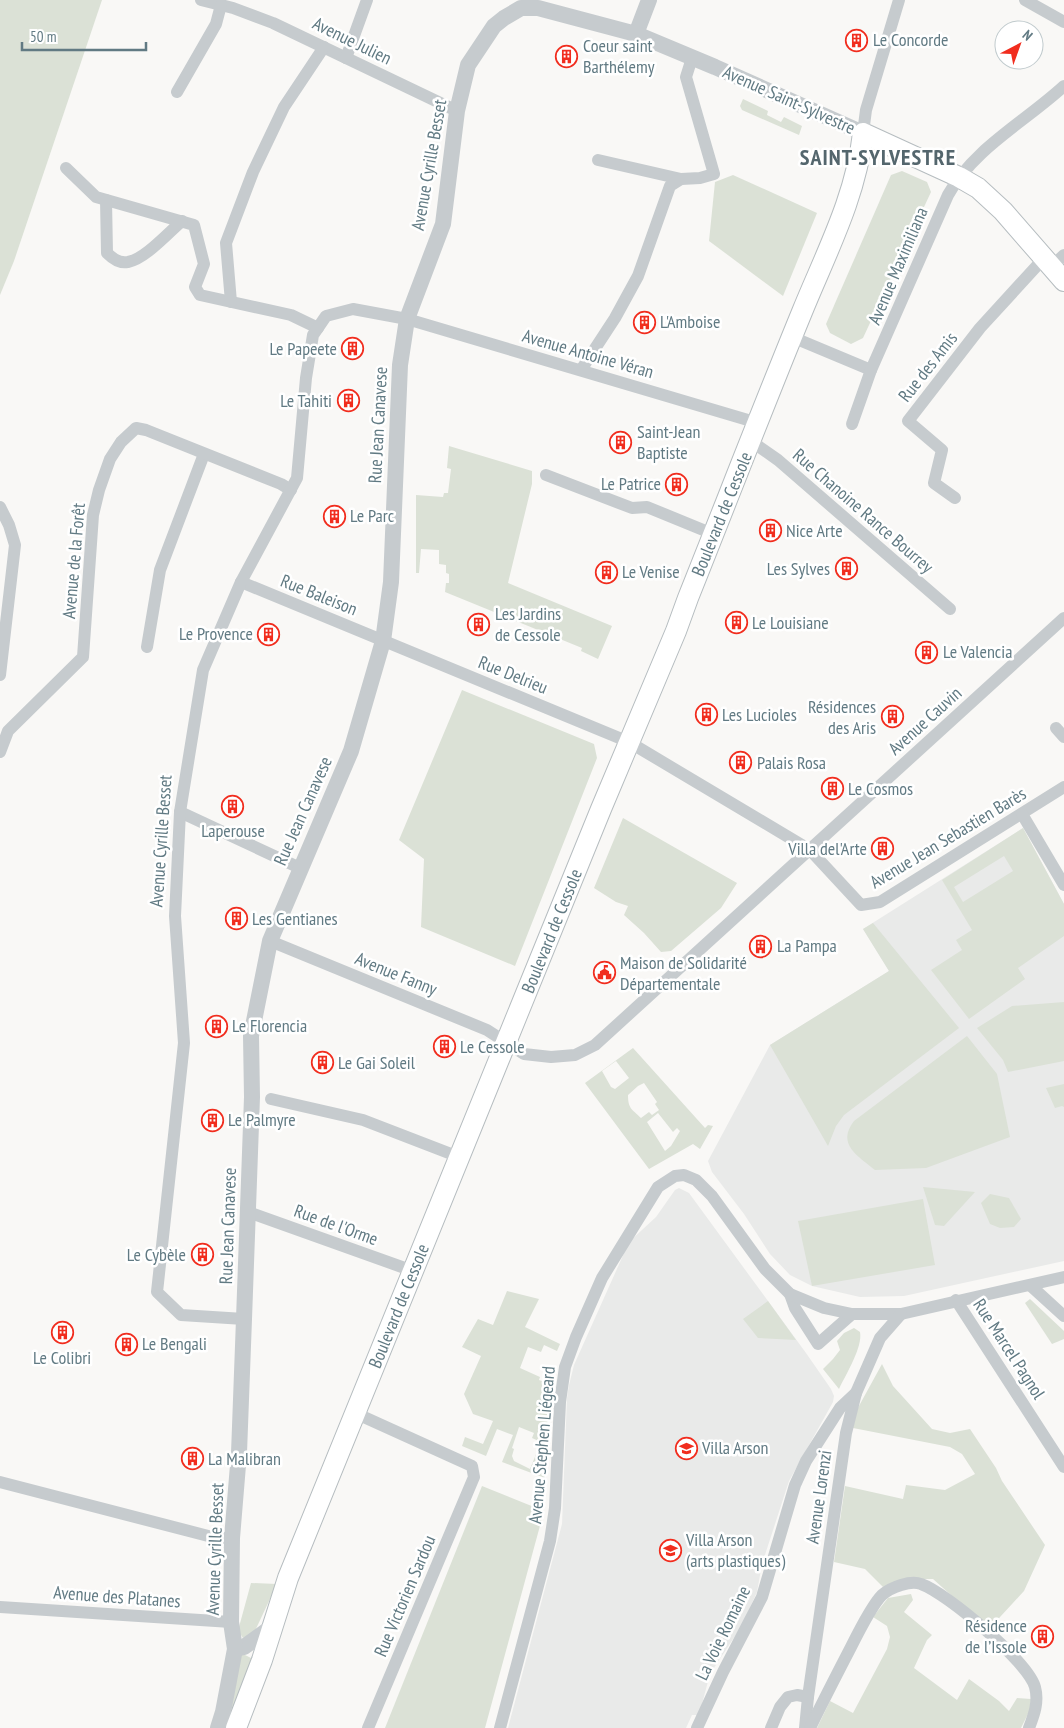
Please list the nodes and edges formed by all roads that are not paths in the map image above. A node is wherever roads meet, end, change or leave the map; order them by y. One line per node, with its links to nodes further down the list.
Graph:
1 (204, 0): 6 (street, Avenue Julien)
2 (367, 0): 11 (street)
3 (649, 0): 9 (street)
4 (899, 0): 16 (street)
5 (1025, 0): 8 (street)
6 (220, 5): 10 (street, Avenue Julien); 14 (street)
7 (504, 18): 9 (street, Avenue Saint-Sylvestre); 15 (street, Avenue Cyrille Besset)
8 (1064, 22)
9 (636, 34): 12 (street, Avenue Saint-Sylvestre)
10 (324, 47): 11 (street, Avenue Julien); 24 (street)
11 (346, 58): 15 (street, Avenue Julien)
12 (692, 58): 16 (street, Avenue Saint-Sylvestre); 20 (street)
13 (1064, 86): 19 (street, Avenue Maximiliana)
14 (177, 92)
15 (457, 111): 25 (street, Avenue Cyrille Besset)
16 (863, 133): 19 (main road, Avenue Saint-Sylvestre); 27 (main road, Boulevard de Cessole)
17 (598, 160): 20 (street)
18 (66, 168): 21 (street)
19 (959, 177): 23 (main road, Avenue Saint-Sylvestre); 29 (street, Avenue Maximiliana)
20 (681, 180): 28 (street)
21 (106, 200): 22 (street); 22 (street)
22 (182, 222): 24 (street)
23 (1056, 265): 35 (street, Rue des Amis)
24 (231, 302): 26 (street)
25 (407, 319): 26 (street); 28 (street, Avenue Antoine Véran); 41 (street, Rue Jean Canavese)
26 (318, 328): 34 (street, Avenue Cyrille Besset)
27 (792, 337): 29 (street); 31 (main road, Boulevard de Cessole)
28 (581, 370): 31 (street, Avenue Antoine Véran)
29 (871, 370): 30 (street, Avenue Maximiliana)
30 (852, 424)
31 (755, 432): 37 (main road, Boulevard de Cessole); 39 (street, Rue Chanoine Rance Bourrey)
32 (204, 454): 34 (street, Avenue de la Forêt); 42 (street); 45 (street, Avenue de la Forêt)
33 (546, 475): 37 (street)
34 (291, 490): 38 (street, Avenue Cyrille Besset)
35 (955, 498)
36 (0, 507): 43 (street)
37 (713, 534): 44 (main road, Boulevard de Cessole)
38 (241, 582): 41 (street, Rue Baleison); 47 (street, Avenue Cyrille Besset)
39 (950, 609)
40 (1064, 618): 49 (street, Avenue Cauvin)
41 (383, 640): 44 (street, Rue Delrieu); 50 (street, Rue Jean Canavese)
42 (147, 647)
43 (0, 675)
44 (629, 742): 49 (street, Avenue Jean Sebastien Barès); 53 (main road, Boulevard de Cessole)
45 (0, 752)
46 (1064, 787): 48 (street, Avenue Jean Sebastien Barès)
47 (180, 812): 50 (street); 65 (street, Avenue Cyrille Besset)
48 (1022, 814): 49 (street, Avenue Jean Sebastien Barès); 51 (street)
49 (810, 850): 53 (street, Avenue Cauvin)
50 (300, 868): 52 (street, Rue Jean Canavese)
51 (1064, 885)
52 (270, 941): 53 (street, Avenue Fanny); 56 (street, Rue Jean Canavese)
53 (507, 1042): 55 (main road, Boulevard de Cessole)
54 (271, 1099): 55 (street)
55 (459, 1157): 57 (main road, Boulevard de Cessole)
56 (248, 1212): 57 (street, Rue de l'Orme); 65 (street, Rue Jean Canavese)
57 (413, 1271): 67 (main road, Boulevard de Cessole)
58 (1064, 1277): 59 (street, Avenue Stephen Liégeard)
59 (1031, 1286): 61 (street, Avenue Stephen Liégeard); 64 (street)
60 (790, 1294): 62 (street, Avenue Stephen Liégeard); 62 (street); 79 (street, Avenue Stephen Liégeard)
61 (956, 1300): 63 (street, Avenue Stephen Liégeard); 68 (street, Rue Marcel Pagnol)
62 (852, 1314): 63 (street, Avenue Stephen Liégeard)
63 (901, 1314): 66 (street, Avenue Lorenzi)
64 (1064, 1316)
65 (244, 1319): 70 (street, Avenue Cyrille Besset)
66 (856, 1393): 75 (street, Avenue Lorenzi); 80 (street, La Voie Romaine)
67 (355, 1413): 73 (main road, Boulevard de Cessole); 78 (street, Rue Victorien Sardou)
68 (1064, 1467)
69 (0, 1482): 70 (street)
70 (232, 1538): 72 (street, Avenue Cyrille Besset)
71 (0, 1607): 72 (street, Avenue des Platanes)
72 (231, 1622): 74 (street, Avenue Cyrille Besset)
73 (273, 1626): 74 (street); 76 (main road, Boulevard de Cessole)
74 (235, 1649): 77 (street, Avenue Cyrille Besset)
75 (808, 1697): 81 (street); 82 (street, Avenue Lorenzi)
76 (238, 1726)
77 (218, 1728)
78 (368, 1728)
79 (500, 1728)
80 (698, 1728)
81 (772, 1728)
82 (806, 1728)
83 (810, 1728): 84 (street)
84 (1029, 1728)

